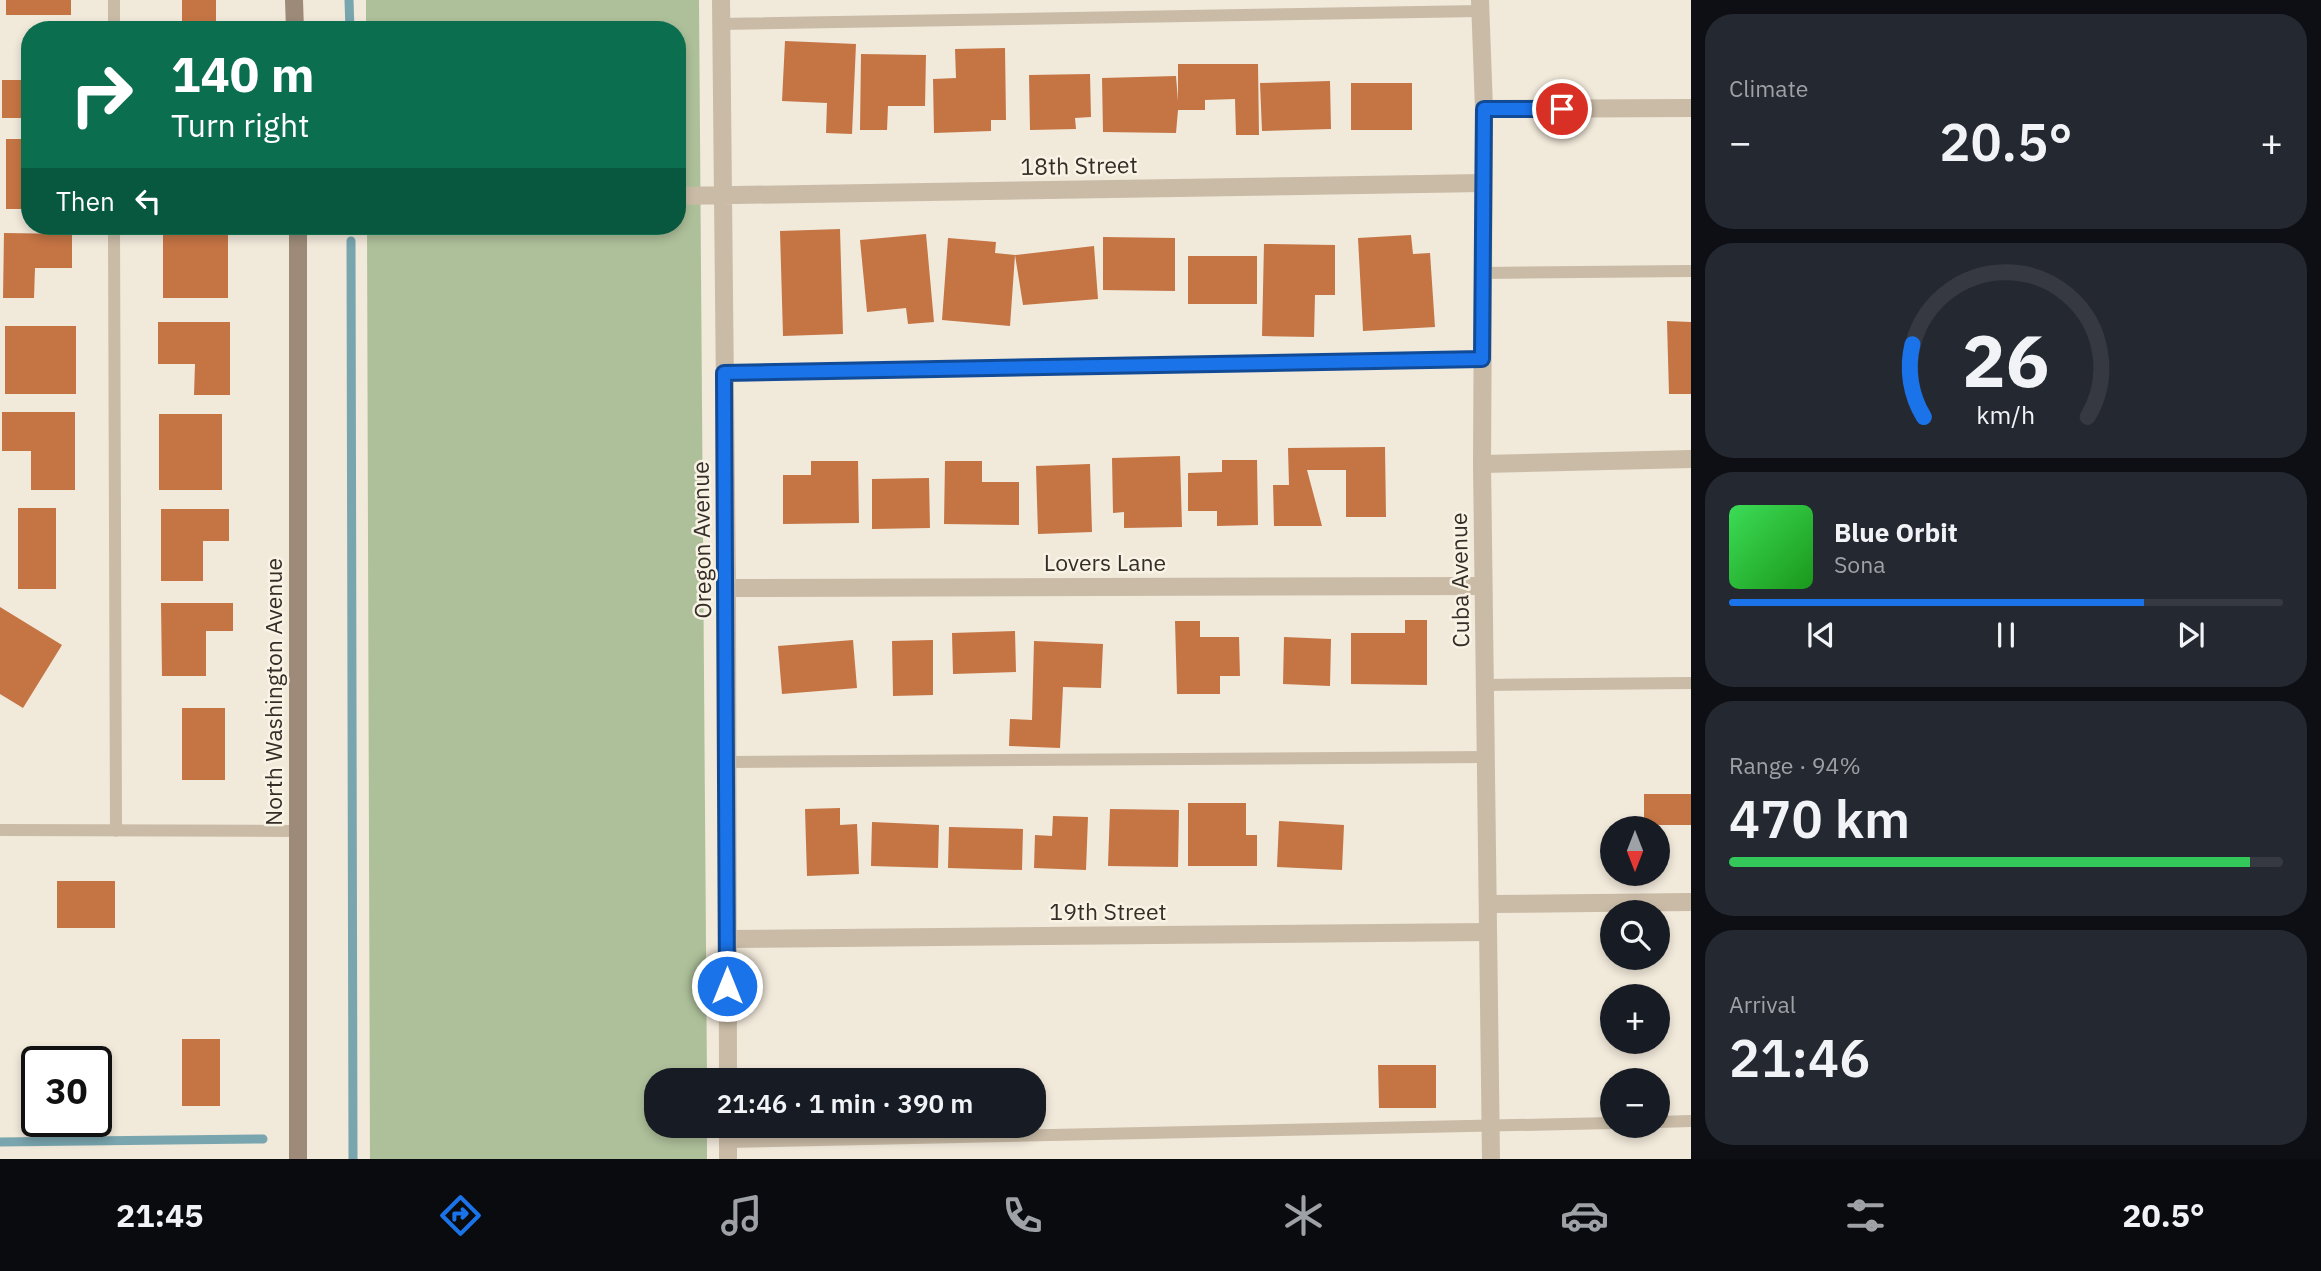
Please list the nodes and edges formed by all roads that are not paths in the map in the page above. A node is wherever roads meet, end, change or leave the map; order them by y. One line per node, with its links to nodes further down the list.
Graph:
1 (114, 0): 5 (lane)
2 (294, 0): 6 (main road)
3 (721, 0): 7 (street, Oregon Avenue)
4 (1480, 6): 7 (lane); 9 (street, Cuba Avenue)
5 (114, 21)
6 (295, 21)
7 (721, 24): 12 (street, Oregon Avenue)
8 (1691, 108): 9 (street)
9 (1484, 109): 10 (street, Cuba Avenue)
10 (1482, 183): 12 (street, 18th Street); 16 (street, Cuba Avenue)
11 (686, 196): 12 (street, 18th Street)
12 (722, 196): 18 (street, Oregon Avenue)
13 (114, 235): 28 (lane)
14 (298, 235): 29 (main road, North Washington Avenue)
15 (1691, 271): 16 (lane)
16 (1482, 273): 17 (street, Cuba Avenue)
17 (1482, 359): 18 (lane); 20 (street, Cuba Avenue)
18 (724, 373): 22 (street, Oregon Avenue)
19 (1691, 459): 20 (street)
20 (1482, 464): 21 (street, Cuba Avenue)
21 (1483, 586): 22 (street, Lovers Lane); 24 (street, Cuba Avenue)
22 (726, 588): 26 (street, Oregon Avenue)
23 (1691, 683): 24 (lane)
24 (1485, 685): 25 (street, Cuba Avenue)
25 (1486, 757): 26 (lane); 31 (street, Cuba Avenue)
26 (727, 762): 33 (street, Oregon Avenue)
27 (0, 830): 28 (lane)
28 (116, 831): 29 (lane)
29 (298, 831): 40 (main road, North Washington Avenue)
30 (1691, 902): 31 (street)
31 (1488, 904): 32 (street, Cuba Avenue)
32 (1488, 932): 33 (street, 19th Street); 38 (street, Cuba Avenue)
33 (727, 939): 34 (street, Oregon Avenue)
34 (728, 1068)
35 (1691, 1121): 36 (lane)
36 (1670, 1122)
37 (1600, 1123): 38 (lane)
38 (1491, 1126): 39 (lane); 41 (street, Cuba Avenue)
39 (728, 1142)
40 (298, 1159)
41 (1491, 1159)

